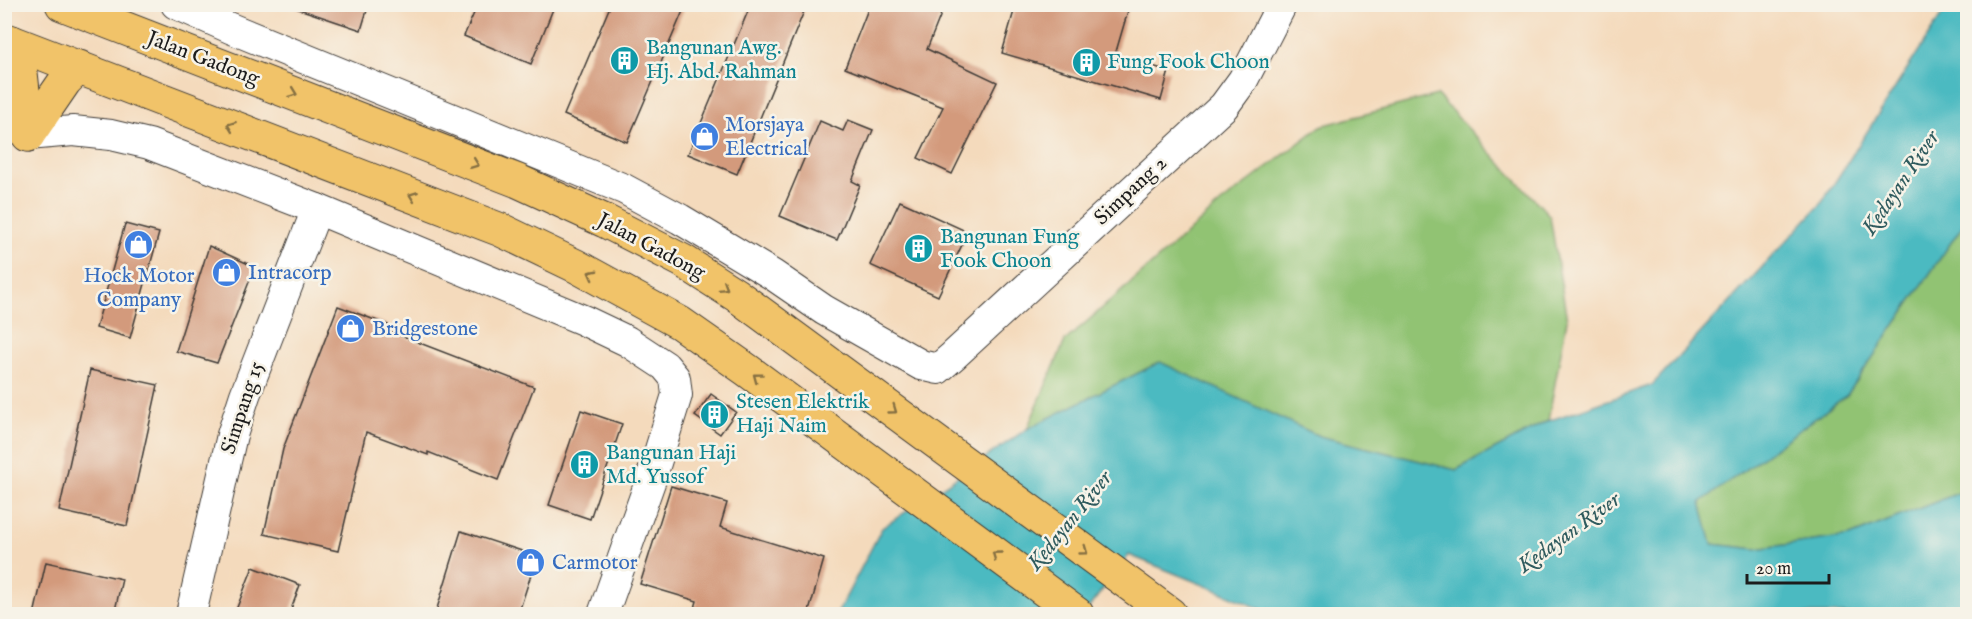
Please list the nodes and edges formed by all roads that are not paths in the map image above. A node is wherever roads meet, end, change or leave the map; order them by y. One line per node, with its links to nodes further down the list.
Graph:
1 (62, 4): 4 (main road, Jalan Gadong)
2 (176, 4): 3 (street, Simpang 2)
3 (1282, 4)
4 (95, 12): 12 (main road, Jalan Gadong, one-way to 12)
5 (8, 40): 6 (main road); 7 (main road)
6 (79, 67): 7 (main road); 11 (main road, one-way to 6)
7 (16, 126): 8 (street)
8 (317, 209): 9 (street, Simpang 15); 10 (street)
9 (191, 615)
10 (603, 615)
11 (1077, 615)
12 (1170, 615)

